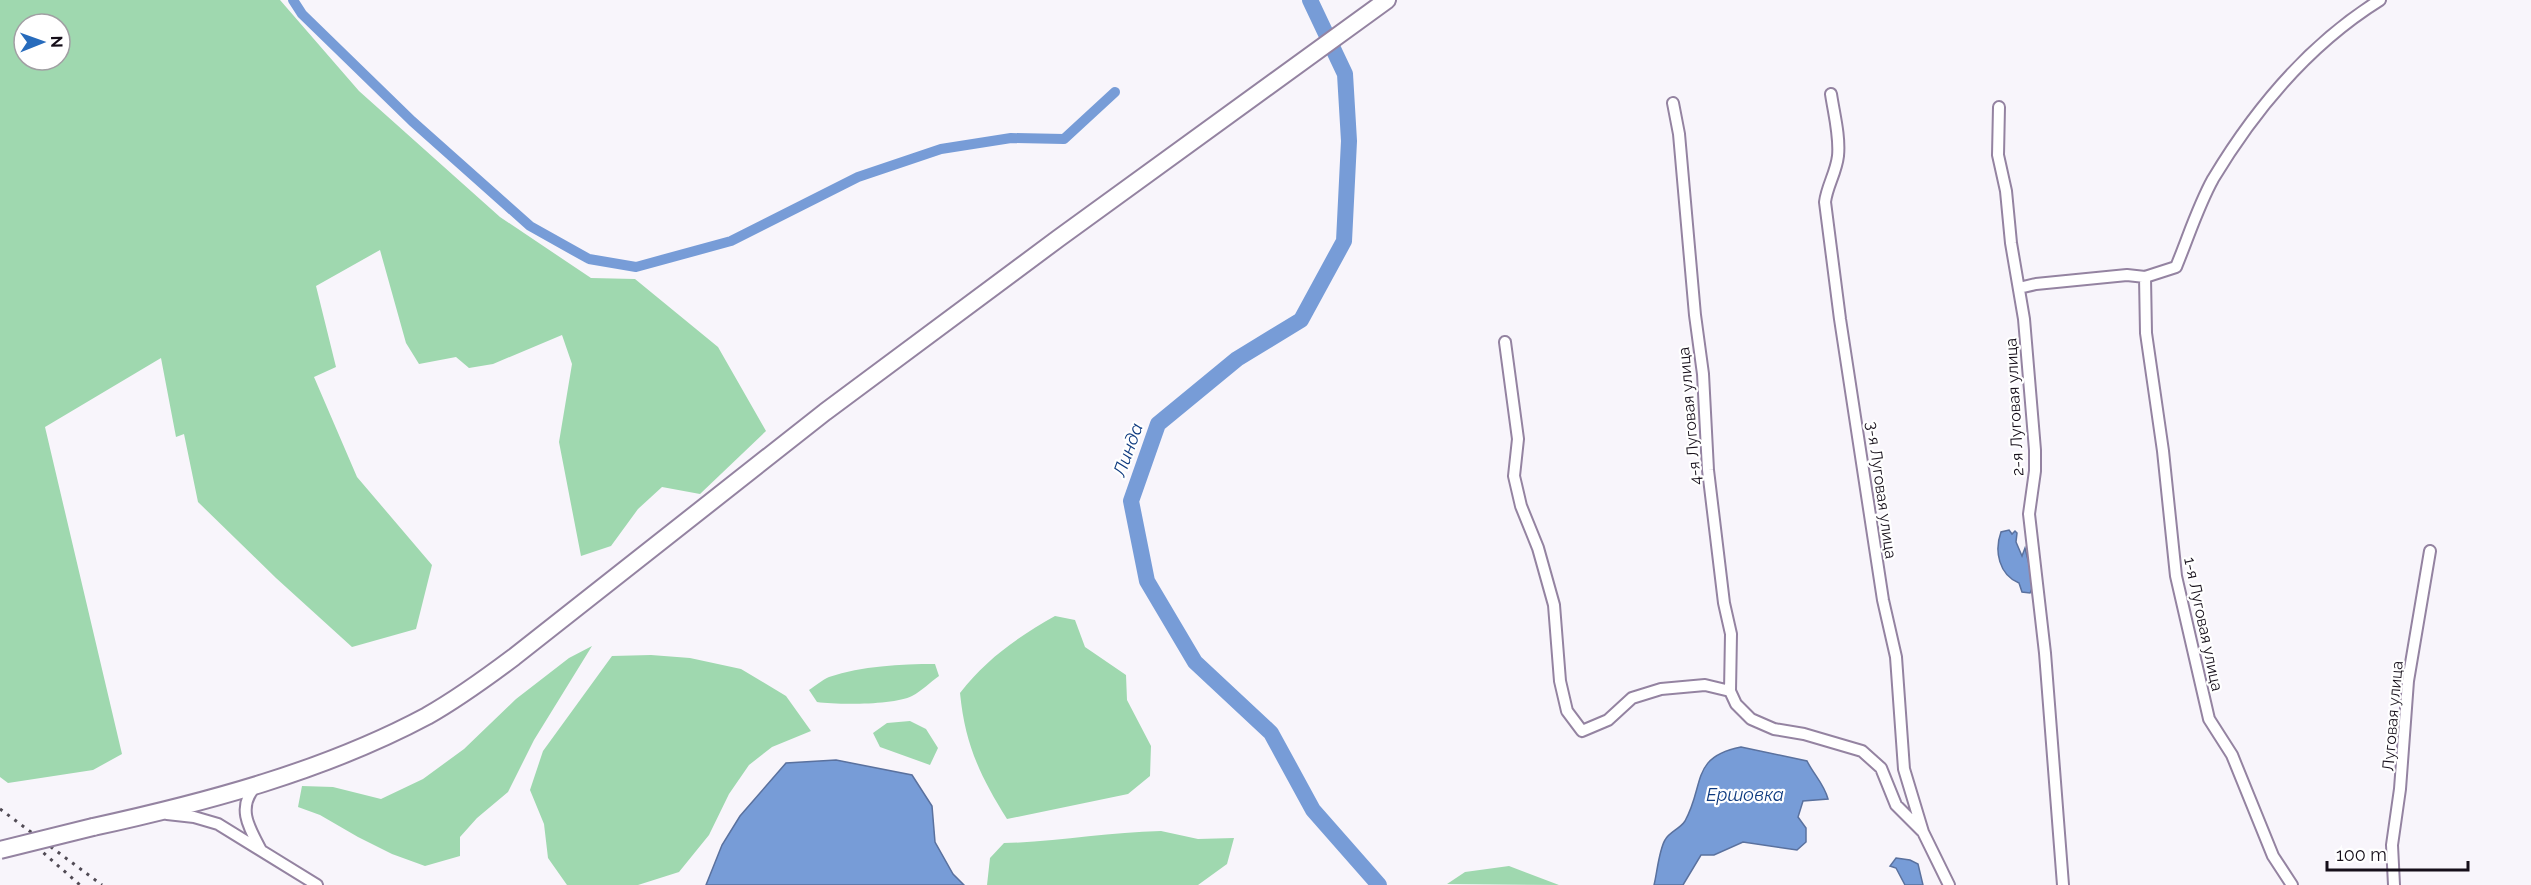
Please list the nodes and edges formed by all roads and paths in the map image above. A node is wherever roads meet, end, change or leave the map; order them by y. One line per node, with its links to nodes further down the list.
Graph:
1 (2380, 0): 6 (street)
2 (1384, 2): 11 (main road)
3 (1831, 94): 13 (street, 3-я Луговая улица)
4 (1673, 103): 10 (street, 4-я Луговая улица)
5 (1999, 107): 7 (street, 2-я Луговая улица)
6 (2145, 277): 7 (street); 19 (street, 1-я Луговая улица)
7 (2019, 288): 18 (street, 2-я Луговая улица)
8 (1505, 342): 10 (street)
9 (2430, 551): 20 (street, Луговая улица)
10 (1731, 691): 13 (street)
11 (259, 783): 12 (main road); 15 (street)
12 (143, 816): 14 (main road, bridge); 15 (street)
13 (1923, 832): 17 (street, 3-я Луговая улица)
14 (0, 850)
15 (261, 850): 16 (street)
16 (317, 885)
17 (1949, 885)
18 (2063, 885)
19 (2292, 885)
20 (2394, 885)

